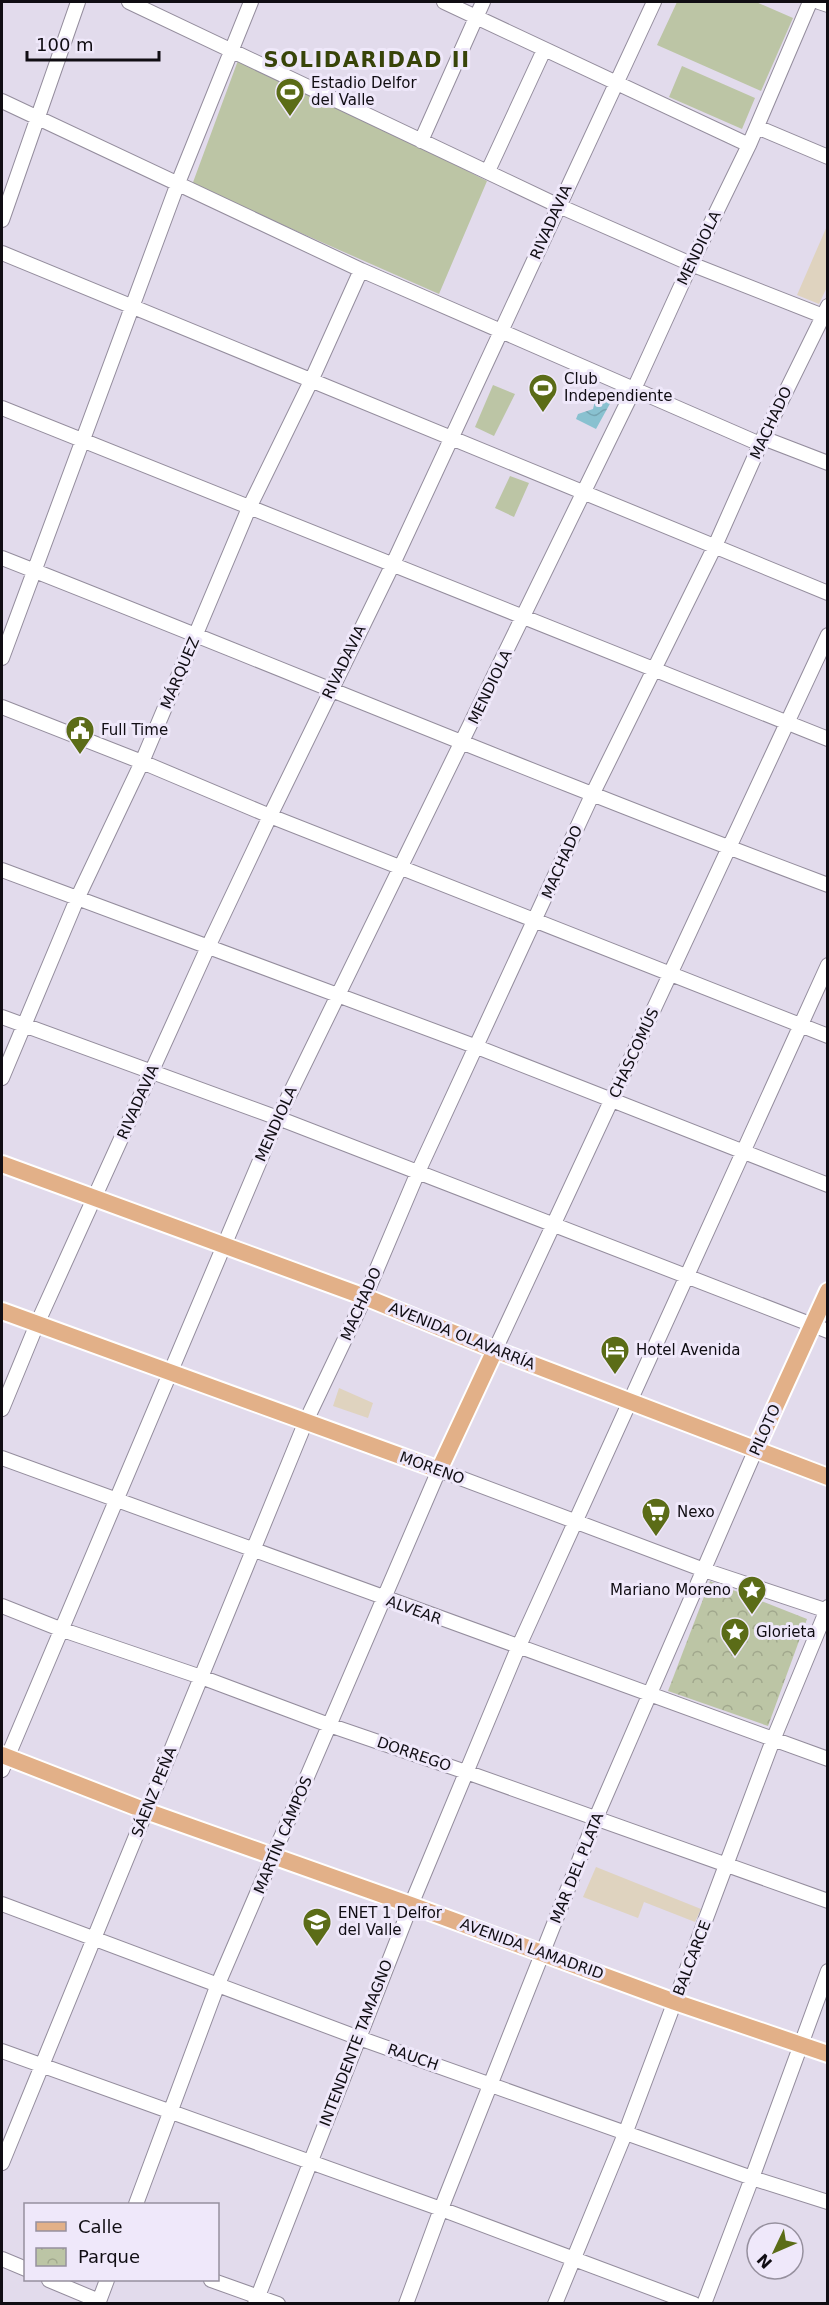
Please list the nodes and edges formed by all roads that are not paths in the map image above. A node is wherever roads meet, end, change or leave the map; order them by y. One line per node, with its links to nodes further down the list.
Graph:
1 (78, 2): 15 (street)
2 (129, 2): 12 (street)
3 (251, 2): 12 (street)
4 (444, 2): 10 (street)
5 (483, 2): 10 (street)
6 (654, 2): 13 (street, RIVADAVIA)
7 (810, 2): 16 (street, MENDIOLA)
8 (819, 2): 9 (street)
9 (828, 5)
10 (476, 17): 11 (street); 17 (street)
11 (544, 50): 13 (street); 20 (street)
12 (232, 51): 17 (street); 21 (street)
13 (615, 83): 18 (street); 22 (street, RIVADAVIA)
14 (2, 101): 15 (street)
15 (39, 117): 21 (street); 23 (street)
16 (757, 127): 18 (street, MENDIOLA); 19 (street)
17 (422, 141): 20 (street)
18 (749, 145): 25 (street, MENDIOLA)
19 (828, 157)
20 (488, 171): 22 (street)
21 (178, 183): 26 (street); 27 (street)
22 (559, 206): 25 (street); 29 (street, RIVADAVIA)
23 (2, 220)
24 (2, 253): 27 (street)
25 (691, 264): 28 (street); 31 (street, MENDIOLA)
26 (361, 270): 29 (street); 30 (street, MÁRQUEZ)
27 (133, 308): 30 (street); 34 (street)
28 (826, 313): 35 (street, MACHADO)
29 (502, 331): 31 (street); 33 (street, RIVADAVIA)
30 (311, 381): 33 (street); 38 (street, MÁRQUEZ)
31 (634, 389): 35 (street); 37 (street, MENDIOLA)
32 (2, 408): 34 (street)
33 (451, 439): 37 (street); 41 (street, RIVADAVIA)
34 (82, 441): 38 (street); 42 (street)
35 (762, 441): 36 (street); 39 (street, MACHADO)
36 (828, 463)
37 (583, 492): 39 (street); 44 (street, MENDIOLA)
38 (249, 508): 41 (street); 45 (street, MÁRQUEZ)
39 (716, 546): 43 (street); 48 (street, MACHADO)
40 (2, 558): 42 (street)
41 (392, 566): 44 (street); 49 (street, RIVADAVIA)
42 (33, 570): 45 (street); 47 (street)
43 (828, 593)
44 (524, 618): 48 (street); 53 (street, MENDIOLA)
45 (197, 634): 49 (street); 54 (street, MÁRQUEZ)
46 (828, 635): 51 (street, CHASCOMÚS)
47 (2, 658)
48 (654, 669): 51 (street); 55 (street, MACHADO)
49 (331, 689): 53 (street); 56 (street, RIVADAVIA)
50 (2, 707): 54 (street)
51 (787, 722): 52 (street); 57 (street, CHASCOMÚS)
52 (828, 739)
53 (463, 742): 55 (street); 58 (street, MENDIOLA)
54 (142, 762): 56 (street); 61 (street, MÁRQUEZ)
55 (593, 793): 57 (street); 62 (street, MACHADO)
56 (270, 816): 58 (street); 63 (street, RIVADAVIA)
57 (729, 848): 60 (street); 65 (street, CHASCOMÚS)
58 (401, 868): 62 (street); 66 (street, MENDIOLA)
59 (2, 870): 61 (street)
60 (828, 885)
61 (77, 899): 63 (street); 68 (street, MÁRQUEZ)
62 (536, 921): 65 (street); 71 (street, MACHADO)
63 (208, 947): 66 (street); 72 (street, RIVADAVIA)
64 (828, 965): 69 (street, INTENDENTE TAMAGNO)
65 (670, 973): 69 (street); 74 (street, CHASCOMÚS)
66 (338, 993): 71 (street); 75 (street, MENDIOLA)
67 (2, 1017): 68 (street)
68 (24, 1025): 72 (street); 73 (street, MÁRQUEZ)
69 (800, 1025): 70 (street); 76 (street, INTENDENTE TAMAGNO)
70 (828, 1036)
71 (477, 1047): 74 (street); 78 (street, MACHADO)
72 (151, 1072): 75 (street); 80 (street, RIVADAVIA)
73 (2, 1078)
74 (612, 1100): 76 (street); 81 (street, CHASCOMÚS)
75 (278, 1118): 78 (street); 82 (street, MENDIOLA)
76 (741, 1153): 79 (street); 83 (street, INTENDENTE TAMAGNO)
77 (2, 1164): 80 (main road, AVENIDA OLAVARRÍA)
78 (418, 1172): 81 (street); 85 (street, MACHADO)
79 (828, 1185)
80 (95, 1198): 82 (main road, AVENIDA OLAVARRÍA); 87 (street, RIVADAVIA)
81 (554, 1224): 83 (street); 89 (street, CHASCOMÚS)
82 (223, 1245): 85 (main road, AVENIDA OLAVARRÍA); 90 (street, MENDIOLA)
83 (686, 1276): 88 (street); 91 (street, INTENDENTE TAMAGNO)
84 (828, 1291): 88 (main road, PILOTO)
85 (365, 1297): 89 (main road, AVENIDA OLAVARRÍA); 93 (street, MACHADO)
86 (2, 1311): 87 (main road, MORENO)
87 (37, 1324): 90 (main road, MORENO); 92 (street, RIVADAVIA)
88 (820, 1328): 94 (main road, PILOTO)
89 (495, 1350): 91 (main road, AVENIDA OLAVARRÍA); 96 (main road, CHASCOMÚS)
90 (169, 1372): 93 (main road, MORENO); 98 (street, MENDIOLA)
91 (630, 1400): 94 (main road, AVENIDA OLAVARRÍA); 99 (street, INTENDENTE TAMAGNO)
92 (2, 1409)
93 (306, 1421): 96 (main road, MORENO); 100 (street, SÁENZ PEÑA)
94 (756, 1449): 97 (main road, AVENIDA OLAVARRÍA); 101 (street, PILOTO)
95 (2, 1458): 98 (street, ALVEAR)
96 (439, 1470): 99 (street, MORENO); 102 (street, MARTÍN CAMPOS)
97 (828, 1477)
98 (115, 1499): 100 (street, ALVEAR); 105 (street, MENDIOLA)
99 (575, 1520): 101 (street, MORENO); 106 (street, INTENDENTE TAMAGNO)
100 (253, 1551): 102 (street, ALVEAR); 107 (street, SÁENZ PEÑA)
101 (704, 1570): 104 (street, MORENO); 108 (street, MAR DEL PLATA)
102 (383, 1599): 106 (street, ALVEAR); 109 (street, MARTÍN CAMPOS)
103 (2, 1606): 105 (street, DORREGO)
104 (827, 1610): 110 (street, BALCARCE)
105 (60, 1629): 107 (street, DORREGO); 112 (street, MENDIOLA)
106 (518, 1648): 108 (street, ALVEAR); 113 (street, INTENDENTE TAMAGNO)
107 (201, 1677): 109 (street, DORREGO); 114 (street, SÁENZ PEÑA)
108 (650, 1696): 110 (street, ALVEAR); 115 (street, MAR DEL PLATA)
109 (329, 1725): 113 (street, DORREGO); 116 (street, MARTÍN CAMPOS)
110 (773, 1740): 111 (street, ALVEAR); 117 (street, BALCARCE)
111 (828, 1760)
112 (3, 1761): 114 (main road, AVENIDA LAMADRID)
113 (466, 1772): 115 (street, DORREGO); 120 (street, INTENDENTE TAMAGNO)
114 (146, 1811): 116 (main road, AVENIDA LAMADRID); 121 (street, SÁENZ PEÑA)
115 (597, 1818): 117 (street, DORREGO); 122 (street, MAR DEL PLATA)
116 (274, 1857): 120 (main road, AVENIDA LAMADRID); 124 (street, MARTÍN CAMPOS)
117 (727, 1865): 118 (street, DORREGO); 125 (street, BALCARCE)
118 (828, 1901)
119 (2, 1904): 121 (street, RAUCH)
120 (411, 1905): 122 (main road, AVENIDA LAMADRID); 126 (street, INTENDENTE TAMAGNO)
121 (94, 1937): 124 (street, RAUCH); 130 (street, SÁENZ PEÑA)
122 (543, 1953): 125 (main road, AVENIDA LAMADRID); 131 (street, MAR DEL PLATA)
123 (828, 1971): 127 (street)
124 (218, 1984): 126 (street, RAUCH); 132 (street, MARTÍN CAMPOS)
125 (675, 2002): 127 (main road, AVENIDA LAMADRID); 133 (street, BALCARCE)
126 (359, 2038): 131 (street, RAUCH); 134 (street, INTENDENTE TAMAGNO)
127 (801, 2044): 129 (main road, AVENIDA LAMADRID); 136 (street)
128 (2, 2051): 130 (street)
129 (828, 2054)
130 (42, 2066): 132 (street); 135 (street, SÁENZ PEÑA)
131 (491, 2084): 133 (street, RAUCH); 139 (street, MAR DEL PLATA)
132 (170, 2112): 134 (street); 138 (street, MARTÍN CAMPOS)
133 (625, 2134): 136 (street, RAUCH); 140 (street, BALCARCE)
134 (310, 2162): 139 (street); 146 (street, INTENDENTE TAMAGNO)
135 (2, 2163)
136 (752, 2178): 137 (street, RAUCH); 152 (street)
137 (828, 2202)
138 (137, 2203)
139 (441, 2209): 140 (street); 149 (street, MAR DEL PLATA)
140 (573, 2258): 150 (street, BALCARCE); 151 (street)
141 (2, 2259): 142 (street)
142 (24, 2268)
143 (51, 2281): 147 (street)
144 (108, 2281): 147 (street)
145 (213, 2281): 146 (street)
146 (256, 2300): 148 (street)
147 (98, 2302)
148 (278, 2304)
149 (406, 2304)
150 (555, 2304)
151 (694, 2304)
152 (704, 2304)

